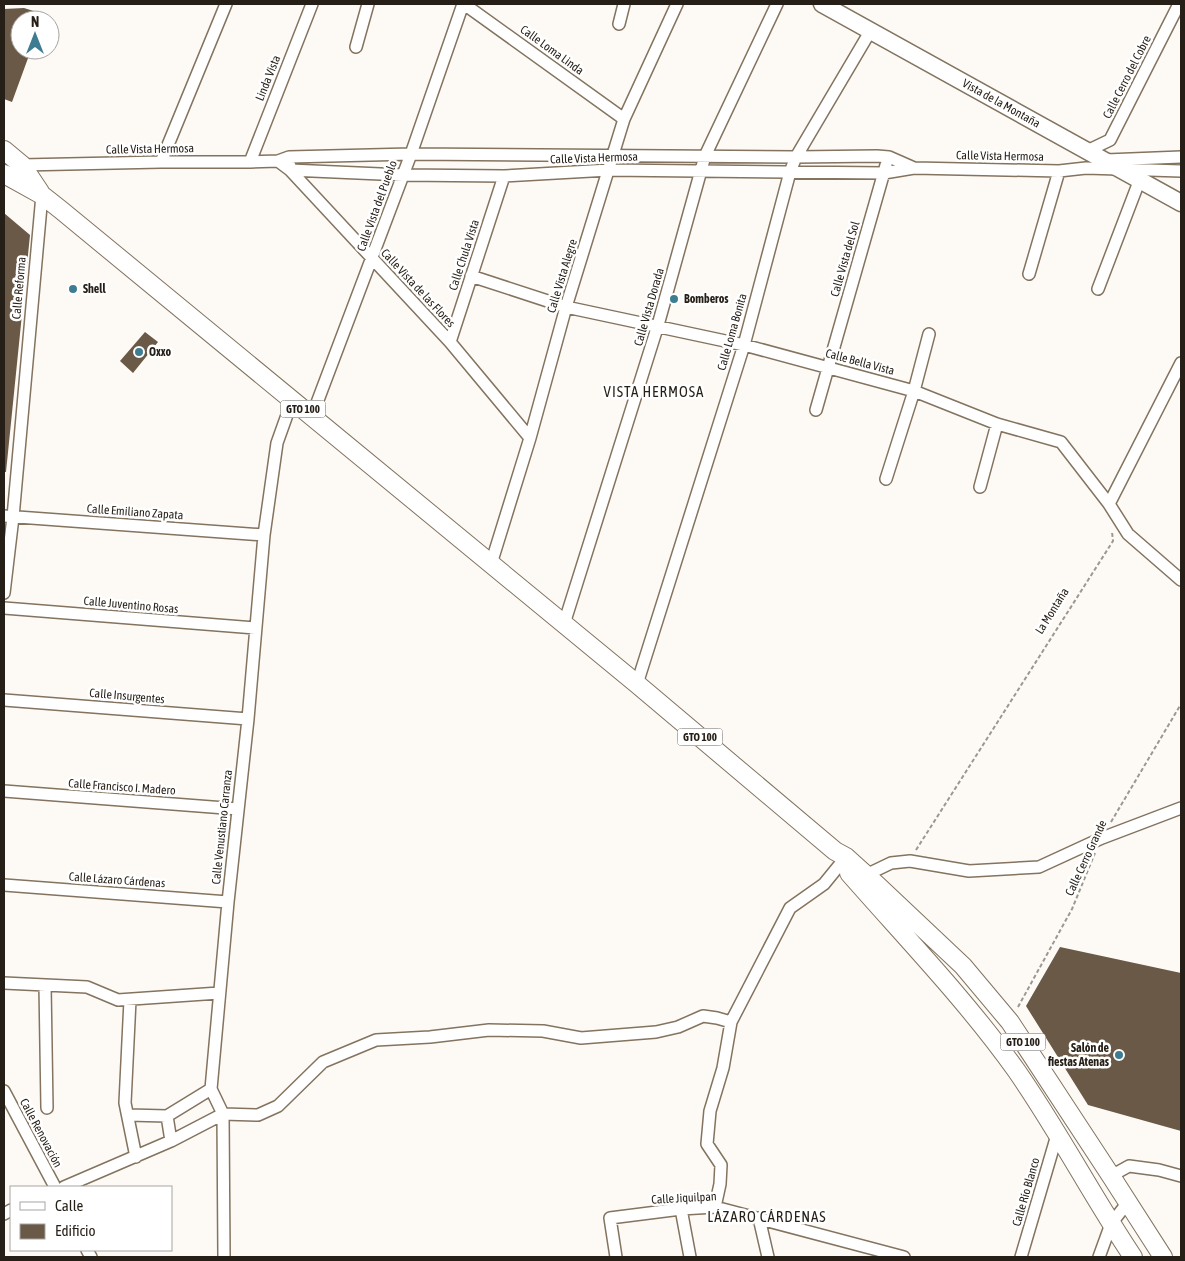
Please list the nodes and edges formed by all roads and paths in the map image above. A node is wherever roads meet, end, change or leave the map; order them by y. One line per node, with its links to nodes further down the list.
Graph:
1 (226, 4): 24 (street)
2 (312, 4): 25 (street, Linda Vista)
3 (368, 4): 12 (street)
4 (464, 4): 13 (street, Calle Loma Linda); 16 (street, Calle Vista del Pueblo)
5 (624, 4): 10 (street)
6 (677, 4): 13 (street, Calle Vista Alegre)
7 (777, 4): 18 (street, Calle Vista Dorada)
8 (822, 4): 11 (street, Vista de la Montaña)
9 (1179, 4): 15 (street, Calle Cerro del Cobre)
10 (619, 24)
11 (871, 30): 15 (street, Vista de la Montaña); 19 (street, Calle Loma Bonita)
12 (356, 47)
13 (624, 119): 17 (street, Calle Vista Alegre)
14 (4, 150): 26 (main road, GTO 100)
15 (1087, 151): 23 (street, Vista de la Montaña)
16 (411, 154): 17 (street, Calle Vista Hermosa); 22 (street, Calle Vista Hermosa); 38 (street, Calle Vista del Pueblo)
17 (612, 156): 18 (street, Calle Vista Hermosa); 30 (street, Calle Vista Alegre)
18 (705, 156): 19 (street, Calle Vista Hermosa); 33 (street, Calle Vista Dorada)
19 (796, 157): 20 (street, Calle Vista Hermosa); 34 (street, Calle Loma Bonita)
20 (889, 157): 27 (street, Calle Vista Hermosa); 35 (street, Calle Vista del Sol)
21 (1181, 157): 23 (street, Calle Vista Hermosa)
22 (283, 159): 25 (street, Calle Vista Hermosa); 29 (street)
23 (1103, 160): 28 (street, Calle Vista Hermosa); 32 (street, Vista de la Montaña)
24 (161, 162): 25 (street, Calle Vista Hermosa); 26 (street, Calle Vista Hermosa)
25 (250, 162)
26 (22, 165): 37 (street); 41 (main road, GTO 100)
27 (914, 168): 31 (street, Calle Vista Hermosa); 35 (street, Calle Vista Hermosa)
28 (1086, 168): 31 (street, Calle Vista Hermosa); 32 (street, Calle Vista Hermosa)
29 (290, 170): 38 (street, Calle Vista Hermosa); 43 (street, Calle Vista de las Flores)
30 (609, 170): 33 (street, Calle Vista Hermosa); 39 (street, Calle Vista Hermosa); 47 (street, Calle Vista Alegre)
31 (1059, 171): 44 (street)
32 (1125, 171): 36 (street, Calle Vista Hermosa); 40 (street, Vista de la Montaña)
33 (702, 172): 34 (street, Calle Vista Hermosa); 48 (street, Calle Vista Dorada)
34 (790, 172): 35 (street, Calle Vista Hermosa); 51 (street, Calle Loma Bonita)
35 (884, 172): 53 (street, Calle Vista del Sol)
36 (1181, 172)
37 (5, 175): 41 (main road, GTO 100)
38 (403, 175): 39 (street, Calle Vista Hermosa); 43 (street, Calle Vista del Pueblo)
39 (504, 176): 45 (street, Calle Chula Vista)
40 (1140, 179): 42 (street, Vista de la Montaña); 46 (street)
41 (42, 195): 55 (main road, GTO 100); 63 (street, Calle Reforma)
42 (1181, 203)
43 (372, 259): 50 (street, Calle Vista de las Flores); 57 (street, Calle Vista del Pueblo)
44 (1029, 274)
45 (471, 276): 47 (street, Calle Bella Vista); 50 (street, Calle Chula Vista)
46 (1098, 289)
47 (566, 307): 48 (street, Calle Bella Vista); 59 (street, Calle Vista Alegre)
48 (658, 325): 51 (street, Calle Bella Vista); 70 (street, Calle Vista Dorada)
49 (929, 334): 54 (street)
50 (450, 342): 59 (street, Calle Vista de las Flores)
51 (744, 344): 53 (street, Calle Bella Vista); 72 (street, Calle Loma Bonita)
52 (1181, 363): 62 (street)
53 (828, 368): 54 (street, Calle Bella Vista); 56 (street, Calle Vista del Sol)
54 (914, 391): 58 (street, Calle Bella Vista); 60 (street)
55 (292, 400): 57 (main road, GTO 100); 65 (street, Calle Venustiano Carranza)
56 (816, 410)
57 (312, 416): 66 (main road, GTO 100)
58 (997, 424): 61 (street); 62 (street, Calle Bella Vista)
59 (530, 438): 66 (street, Calle Vista Alegre)
60 (886, 479)
61 (980, 487)
62 (1109, 504): 67 (street, Calle Bella Vista)
63 (8, 516): 65 (street, Calle Emiliano Zapata); 68 (street, Calle Reforma)
64 (1112, 532): 81 (path, La Montaña)
65 (264, 536): 71 (street, Calle Venustiano Carranza)
66 (491, 564): 70 (main road, GTO 100)
67 (1181, 580)
68 (4, 593)
69 (4, 608): 71 (street, Calle Juventino Rosas)
70 (564, 624): 72 (main road, GTO 100)
71 (256, 628): 75 (street, Calle Venustiano Carranza)
72 (637, 684): 80 (main road, GTO 100)
73 (4, 700): 75 (street, Calle Insurgentes)
74 (1181, 704): 79 (path, Calle Cerro Grande)
75 (248, 719): 78 (street, Calle Venustiano Carranza)
76 (4, 791): 78 (street, Calle Francisco I. Madero)
77 (1181, 808): 79 (street)
78 (238, 809): 84 (street, Calle Venustiano Carranza)
79 (1102, 838): 81 (street); 90 (path, Calle Cerro Grande)
80 (840, 857): 82 (main road, GTO 100); 89 (street); 97 (main road, GTO 100)
81 (910, 861): 82 (street)
82 (866, 875): 90 (main road, GTO 100)
83 (4, 885): 84 (street, Calle Lázaro Cárdenas)
84 (228, 902): 87 (street, Calle Venustiano Carranza)
85 (4, 983): 86 (street)
86 (45, 985): 88 (street); 93 (street)
87 (220, 993): 88 (street); 91 (street, Calle Venustiano Carranza)
88 (130, 1000): 95 (street)
89 (731, 1022): 94 (street); 105 (street)
90 (1010, 1022): 100 (main road, GTO 100)
91 (211, 1089): 94 (street); 96 (street)
92 (4, 1091): 102 (street, Calle Renovación)
93 (47, 1108)
94 (223, 1114): 98 (street); 110 (street)
95 (128, 1115): 96 (street); 99 (street)
96 (167, 1116): 98 (street)
97 (1057, 1135): 108 (main road, GTO 100); 115 (street, Calle Río Blanco)
98 (171, 1141): 99 (street)
99 (136, 1157): 103 (street)
100 (1111, 1176): 101 (street); 104 (main road, GTO 100)
101 (1181, 1176)
102 (54, 1186)
103 (66, 1186)
104 (1128, 1202): 108 (street); 118 (main road, GTO 100)
105 (715, 1207): 106 (street, Calle Jiquilpan); 107 (street, Calle Jiquilpan)
106 (681, 1210): 111 (street, Calle Jiquilpan); 112 (street)
107 (759, 1218): 109 (street, Calle Jiquilpan); 113 (street)
108 (1111, 1224): 116 (street); 117 (main road, GTO 100)
109 (871, 1253): 114 (street, Calle Jiquilpan)
110 (224, 1257)
111 (616, 1257)
112 (690, 1257)
113 (768, 1257)
114 (904, 1257)
115 (1021, 1257)
116 (1099, 1257)
117 (1132, 1257)
118 (1163, 1257)

